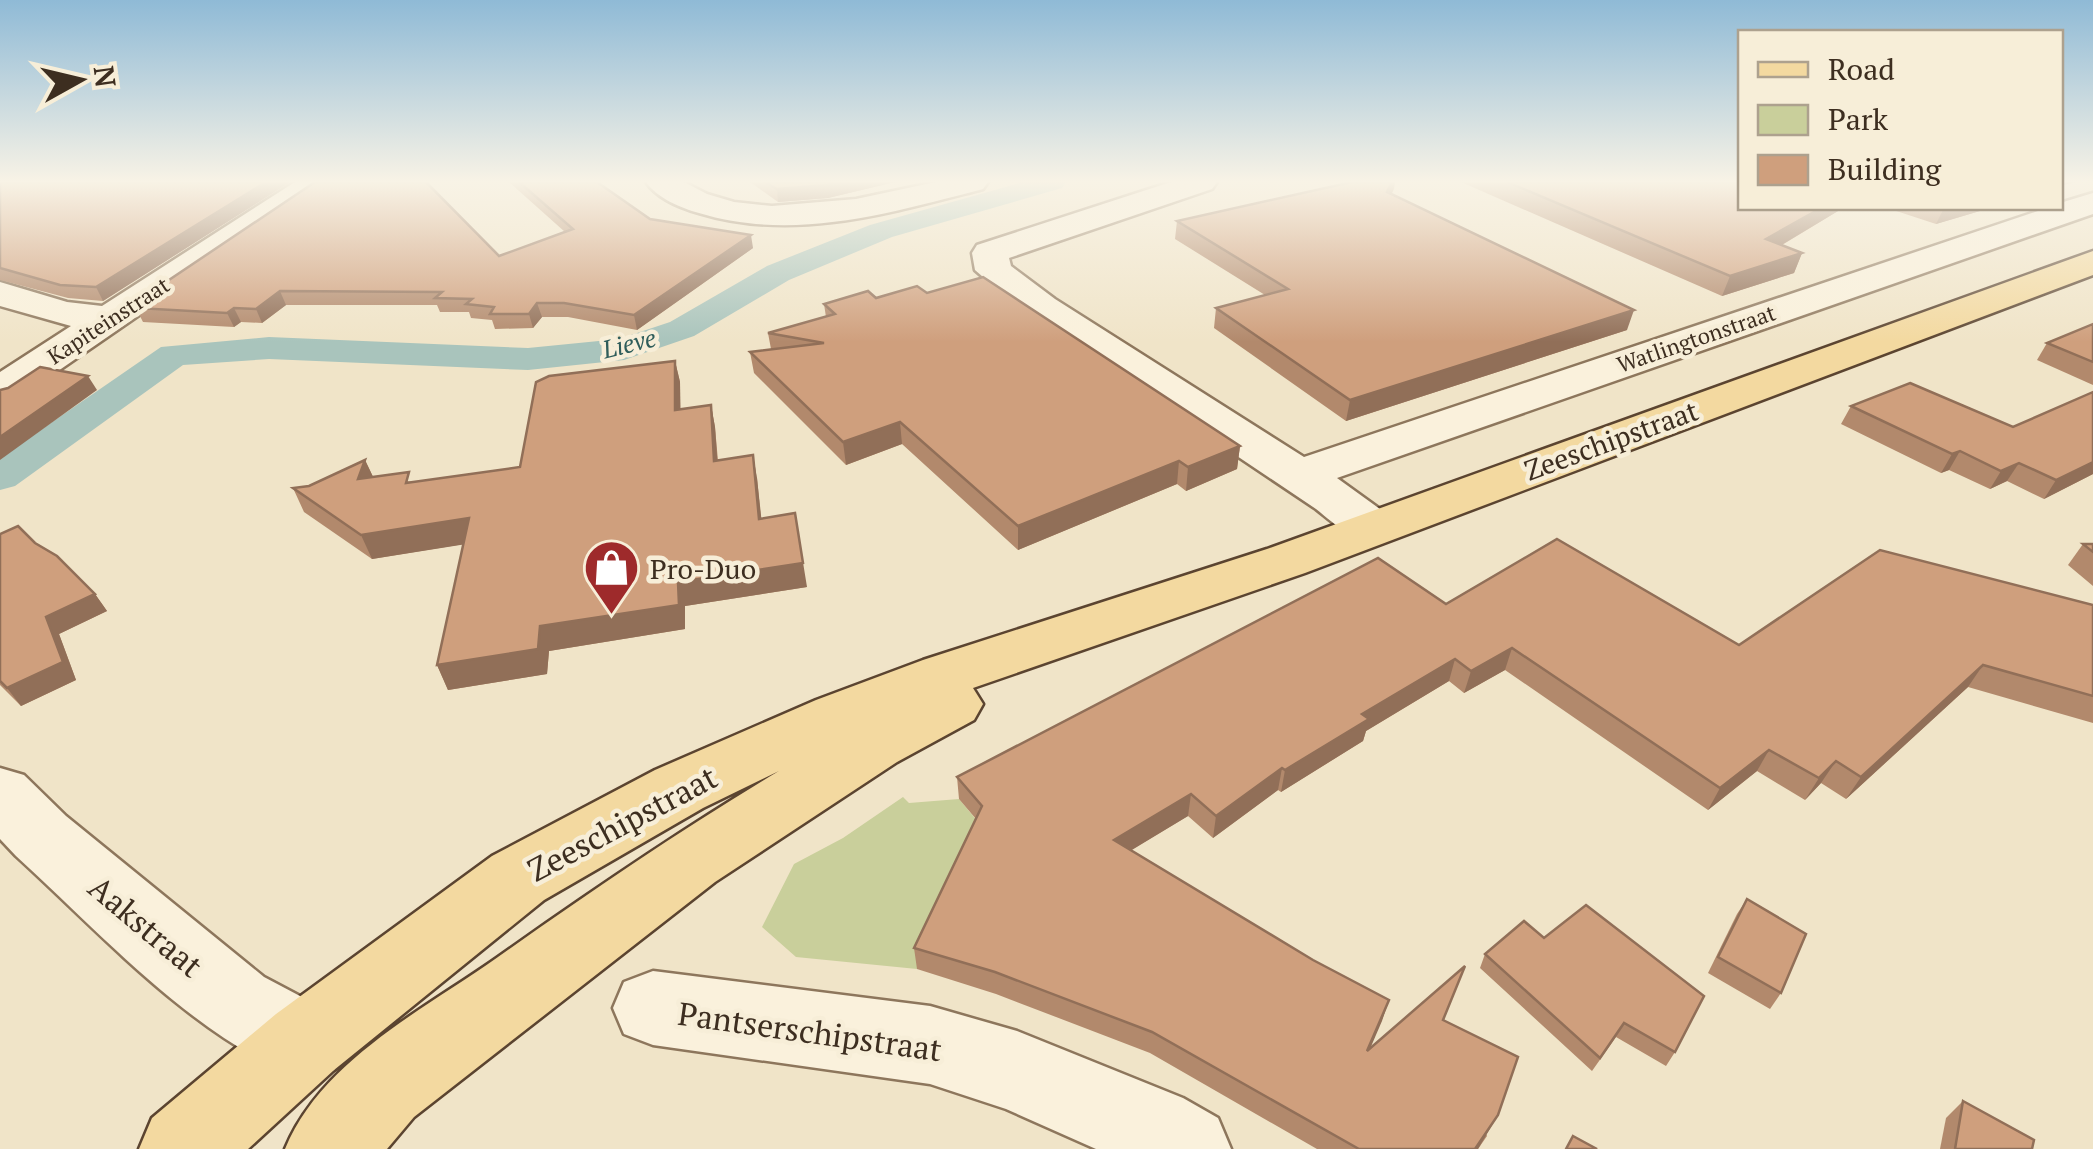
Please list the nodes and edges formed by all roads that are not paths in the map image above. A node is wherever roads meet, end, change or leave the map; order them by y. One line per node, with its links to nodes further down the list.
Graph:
1 (236, 236): 6 (street, Kapiteinstraat)
2 (1042, 236): 8 (street)
3 (1998, 236): 8 (street, Watlingtonstraat)
4 (2093, 262): 9 (main road, Zeeschipstraat)
5 (0, 294): 6 (street)
6 (111, 319): 7 (street, Kapiteinstraat)
7 (0, 392)
8 (1299, 475): 9 (street)
9 (1374, 528): 10 (main road, Zeeschipstraat)
10 (1128, 614): 13 (main road, Zeeschipstraat); 15 (main road, Zeeschipstraat)
11 (0, 794): 13 (street, Aakstraat)
12 (653, 1008): 16 (street, Pantserschipstraat)
13 (305, 1042): 14 (main road, Zeeschipstraat)
14 (183, 1149)
15 (330, 1149)
16 (1187, 1149)

